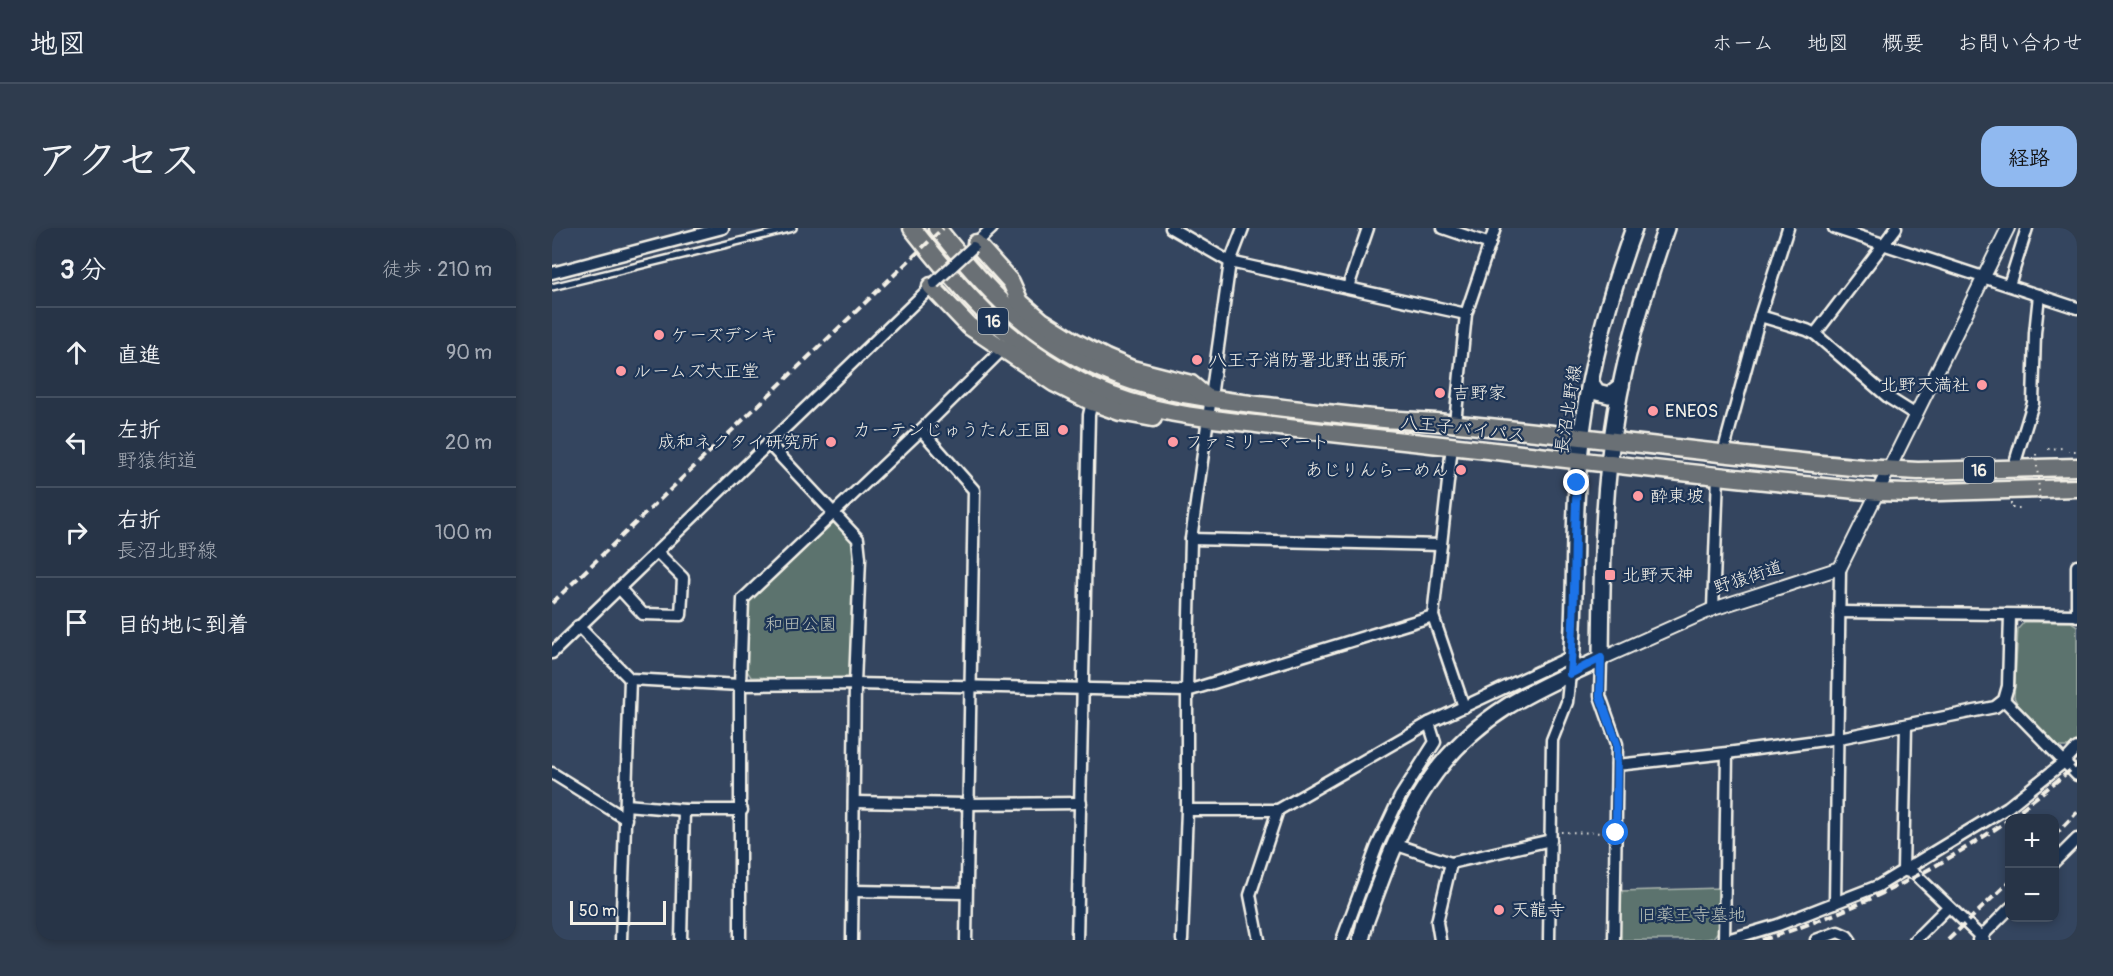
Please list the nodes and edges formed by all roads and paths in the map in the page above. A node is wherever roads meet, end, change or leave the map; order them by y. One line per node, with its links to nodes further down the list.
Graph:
1 (723, 228): 22 (street)
2 (793, 228): 26 (lane)
3 (912, 228): 39 (highway, 八王子バイパス / 16)
4 (937, 228): 36 (highway, 八王子バイパス / 16)
5 (993, 228): 19 (street)
6 (1171, 228): 21 (street)
7 (1242, 228): 21 (street)
8 (1368, 228): 27 (street)
9 (1443, 228): 18 (street)
10 (1496, 228): 18 (street)
11 (1634, 228): 34 (main road, 長沼北野線)
12 (1666, 228): 35 (main road)
13 (1788, 228): 31 (street)
14 (1834, 228): 20 (street)
15 (1896, 228): 20 (street)
16 (2008, 228): 23 (street)
17 (2027, 228): 25 (street)
18 (1490, 244): 30 (street)
19 (975, 245): 24 (street, bridge); 36 (highway)
20 (1884, 245): 23 (street); 32 (street)
21 (1230, 262): 27 (street); 36 (street)
22 (552, 273)
23 (1984, 276): 25 (street); 38 (street)
24 (933, 285): 33 (highway); 44 (street)
25 (2009, 285): 28 (street)
26 (552, 287)
27 (1348, 287): 30 (street)
28 (2039, 295): 29 (street); 52 (street)
29 (2077, 308)
30 (1466, 314): 40 (street)
31 (1760, 316): 32 (street); 47 (street)
32 (1815, 334): 38 (street)
33 (1003, 349): 37 (highway); 41 (street)
34 (1591, 383): 35 (main road); 42 (main road, 長沼北野線)
35 (1621, 386): 43 (main road)
36 (1210, 399): 39 (street); 40 (highway, 八王子バイパス / 16)
37 (1092, 402): 39 (highway); 81 (street)
38 (1916, 415): 53 (street)
39 (1207, 419): 45 (highway, 八王子バイパス / 16); 61 (street)
40 (1455, 423): 42 (highway, 八王子バイパス / 16)
41 (921, 430): 60 (street); 80 (street)
42 (1582, 437): 43 (highway, 八王子バイパス / 16); 49 (main road, 長沼北野線)
43 (1612, 440): 47 (highway, 八王子バイパス / 16); 50 (main road)
44 (768, 444): 60 (street); 63 (street)
45 (1452, 446): 49 (highway, 八王子バイパス / 16); 62 (street)
46 (2048, 449): 51 (path)
47 (1723, 453): 53 (highway, 八王子バイパス / 16)
48 (2036, 454): 58 (path, bridge)
49 (1579, 459): 50 (highway, 八王子バイパス / 16); 74 (main road, 長沼北野線)
50 (1609, 463): 54 (highway, 八王子バイパス / 16); 75 (main road)
51 (2071, 463): 52 (highway, 八王子バイパス / 16)
52 (2013, 469): 53 (highway, 八王子バイパス / 16)
53 (1889, 470): 56 (street)
54 (1718, 475): 56 (highway, 八王子バイパス / 16); 67 (street)
55 (2077, 488): 56 (highway, 八王子バイパス / 16)
56 (1878, 492): 65 (street)
57 (2012, 503): 59 (path)
58 (2040, 503)
59 (2024, 508)
60 (834, 512): 78 (street); 79 (street)
61 (1191, 539): 62 (street); 82 (street)
62 (1441, 545): 71 (street)
63 (657, 552): 66 (street); 66 (street)
64 (2077, 566): 70 (street)
65 (1840, 568): 67 (street, 野猿街道); 68 (street)
66 (619, 588): 72 (street)
67 (1713, 609): 75 (street, 野猿街道)
68 (1839, 612): 69 (street); 87 (street)
69 (2010, 615): 70 (street); 83 (street)
70 (2076, 615)
71 (1433, 616): 82 (street); 84 (street)
72 (578, 626): 73 (street); 77 (street)
73 (552, 652)
74 (1572, 657): 76 (main road, 長沼北野線); 84 (street)
75 (1601, 658): 76 (main road, 野猿街道); 91 (street)
76 (1570, 674): 104 (street); 106 (main road, 野猿街道)
77 (630, 680): 79 (street); 97 (street)
78 (855, 684): 79 (street); 80 (street); 94 (street)
79 (740, 685): 99 (street)
80 (970, 687): 81 (street); 96 (street)
81 (1084, 689): 82 (street); 95 (street)
82 (1187, 691): 100 (street)
83 (2004, 700): 86 (street); 90 (street)
84 (1464, 707): 85 (street)
85 (1429, 723): 101 (street); 124 (street)
86 (1906, 725): 87 (street); 109 (street)
87 (1839, 738): 89 (street); 112 (street)
88 (2077, 748): 90 (street)
89 (1727, 753): 91 (street); 129 (street)
90 (2064, 762): 93 (street); 109 (street)
91 (1617, 765): 103 (street)
92 (552, 773): 102 (street)
93 (2077, 776)
94 (854, 802): 96 (street); 110 (street)
95 (1081, 803): 96 (street); 121 (street)
96 (967, 804): 111 (street)
97 (626, 805): 98 (street); 102 (street)
98 (684, 810): 99 (street); 117 (street)
99 (741, 810): 118 (street)
100 (1187, 810): 101 (street); 122 (street)
101 (1278, 810): 123 (street)
102 (626, 819): 116 (street)
103 (1616, 833): 104 (path); 128 (street)
104 (1551, 836): 108 (street); 127 (street)
105 (2077, 839): 107 (street)
106 (1394, 844): 108 (street); 125 (main road, 野猿街道)
107 (2059, 858)
108 (1451, 863): 126 (street)
109 (1903, 870): 112 (street); 113 (street)
110 (853, 891): 111 (street); 119 (street)
111 (966, 893): 120 (street)
112 (1835, 903): 129 (street)
113 (1948, 907): 115 (street); 132 (street)
114 (2005, 913): 115 (street)
115 (1981, 939)
116 (621, 940)
117 (681, 940)
118 (740, 940)
119 (852, 940)
120 (966, 940)
121 (1077, 940)
122 (1182, 940)
123 (1259, 940)
124 (1342, 940)
125 (1361, 940)
126 (1440, 940)
127 (1550, 940)
128 (1614, 940)
129 (1725, 940)
130 (1816, 940): 131 (street)
131 (1850, 940)
132 (1915, 940)

